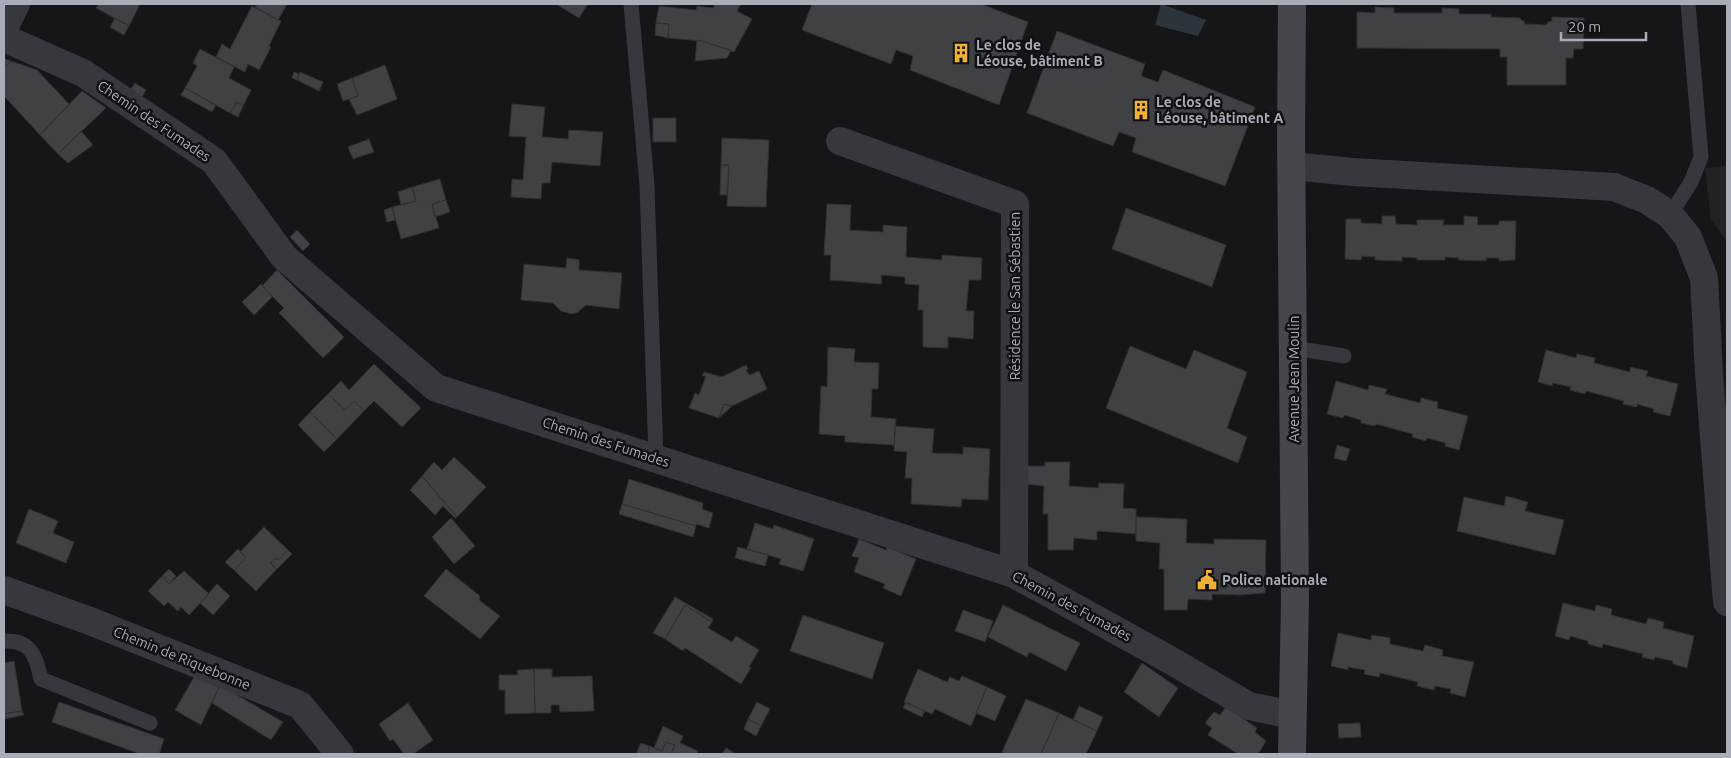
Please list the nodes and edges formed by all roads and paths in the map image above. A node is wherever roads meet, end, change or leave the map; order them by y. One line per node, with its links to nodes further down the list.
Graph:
1 (16, 4): 5 (street)
2 (631, 4): 12 (lane)
3 (1292, 4): 8 (street, Avenue Jean Moulin)
4 (1688, 4): 9 (lane)
5 (4, 28)
6 (4, 38): 12 (street, Chemin des Fumades)
7 (840, 141): 13 (street, Résidence le San Sébastien)
8 (1292, 166): 9 (street); 10 (street, Avenue Jean Moulin)
9 (1670, 215): 15 (street)
10 (1294, 348): 11 (lane); 17 (street, Avenue Jean Moulin)
11 (1344, 356)
12 (656, 458): 13 (street, Chemin des Fumades)
13 (1014, 574): 17 (street, Chemin des Fumades)
14 (4, 590): 19 (street, Chemin de Riquebonne)
15 (1727, 602)
16 (4, 641): 18 (lane)
17 (1292, 715): 20 (street, Avenue Jean Moulin)
18 (150, 723)
19 (340, 754)
20 (1292, 754)

